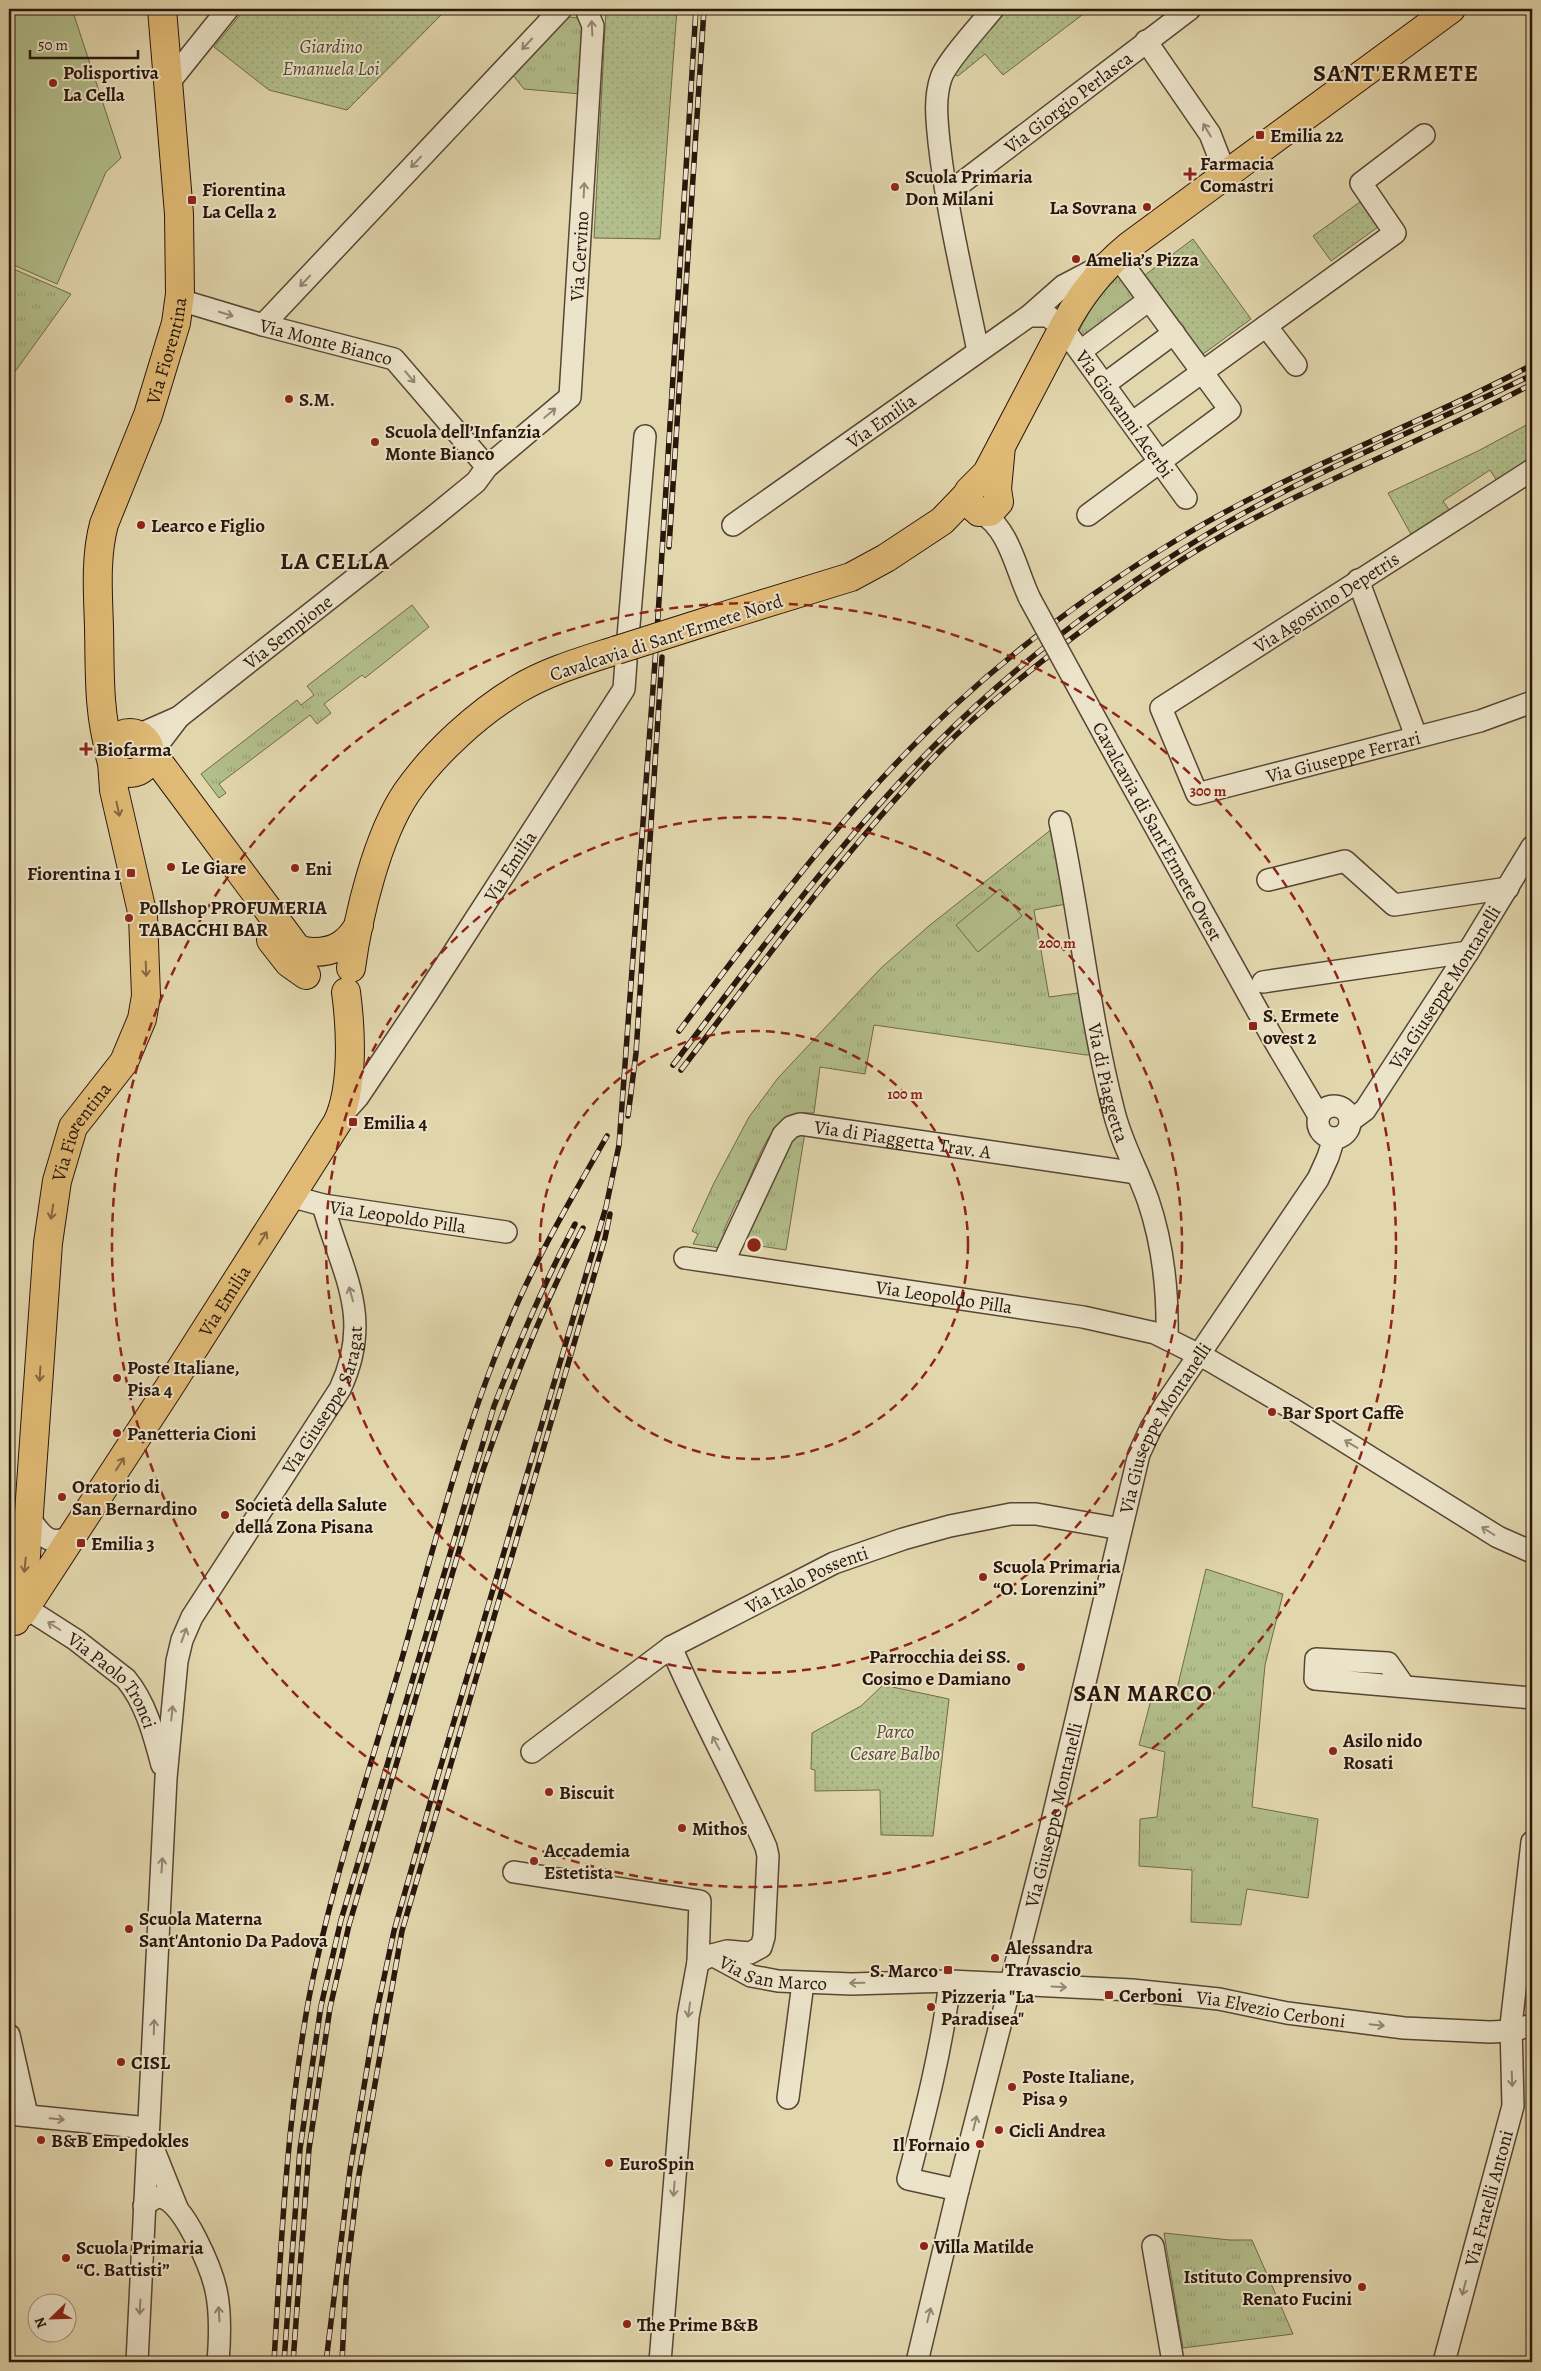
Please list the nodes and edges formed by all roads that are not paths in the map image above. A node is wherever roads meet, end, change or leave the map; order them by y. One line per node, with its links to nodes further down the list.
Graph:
1 (162, 9): 9 (main road, Via Fiorentina)
2 (228, 9): 9 (street)
3 (561, 9): 18 (street, one-way to 18)
4 (586, 9): 30 (street, Via Cervino, one-way to 4)
5 (993, 9): 12 (street)
6 (1190, 9): 8 (street, Via Giorgio Perlasca)
7 (1451, 9): 11 (main road, Via Emilia)
8 (1146, 42): 11 (street, one-way to 8); 12 (street, Via Giorgio Perlasca)
9 (167, 86): 15 (main road, Via Fiorentina)
10 (1424, 134): 19 (street)
11 (1226, 175): 13 (main road, Via Emilia)
12 (947, 194): 22 (street)
13 (1113, 259): 14 (main road, Via Emilia); 16 (street)
14 (1067, 296): 17 (street, Via Emilia); 20 (main road, Via Emilia)
15 (180, 300): 18 (street, Via Monte Bianco, one-way to 18); 38 (main road, Via Fiorentina)
16 (1149, 300): 21 (street); 23 (street)
17 (1029, 316): 20 (street); 22 (street, Via Emilia)
18 (263, 325): 30 (street, Via Monte Bianco, one-way to 30)
19 (1266, 326): 24 (street); 25 (street)
20 (1063, 328): 23 (street, Via Giovanni Acerbi); 33 (main road, Via Emilia)
21 (1174, 333): 25 (street); 26 (street)
22 (978, 351): 35 (street, Via Emilia)
23 (1081, 351): 26 (street, Via Giovanni Acerbi)
24 (1296, 365)
25 (1202, 371): 27 (street); 29 (street)
26 (1105, 384): 27 (street, Via Giovanni Acerbi)
27 (1133, 422): 29 (street, Via Giovanni Acerbi)
28 (645, 436): 37 (street, Via Emilia)
29 (1161, 461): 32 (street, Via Giovanni Acerbi); 34 (street)
30 (487, 468): 41 (street, Via Sempione)
31 (1532, 470): 36 (street, Via Agostino Depetris)
32 (1186, 498)
33 (983, 499): 37 (main road, Cavalcavia di Sant'Ermete Nord, bridge); 57 (street, Cavalcavia di Sant'Ermete Ovest, bridge)
34 (1088, 515)
35 (733, 525)
36 (1358, 580): 40 (street); 42 (street, Via Agostino Depetris)
37 (624, 649): 48 (main road, Cavalcavia di Sant'Ermete Nord); 55 (street, Via Emilia)
38 (101, 683): 41 (main road); 43 (main road, Via Fiorentina)
39 (1532, 702): 40 (street, Via Giuseppe Ferrari)
40 (1416, 736): 42 (street, Via Giuseppe Ferrari)
41 (143, 753): 43 (main road); 49 (main road); 51 (main road)
42 (1180, 753)
43 (111, 756): 68 (main road, Via Fiorentina, one-way to 68)
44 (1060, 822): 60 (street, Via di Piaggetta)
45 (1532, 847): 47 (street, Via Giuseppe Montanelli)
46 (1268, 880): 47 (street)
47 (1508, 888): 50 (street, Via Giuseppe Montanelli)
48 (359, 925): 49 (main road, Cavalcavia di Sant'Ermete Nord); 52 (main road, Cavalcavia di Sant'Ermete Nord)
49 (327, 952): 51 (main road); 52 (main road)
50 (1468, 952): 53 (street); 58 (street, Via Giuseppe Montanelli)
51 (306, 975): 52 (main road)
52 (348, 980): 54 (main road, Via Emilia)
53 (1263, 982)
54 (349, 1051): 55 (street); 56 (main road, Via Emilia)
55 (379, 1064): 56 (street, Via Emilia)
56 (340, 1116): 61 (main road, Via Emilia)
57 (1319, 1116): 58 (street); 59 (street)
58 (1350, 1121): 59 (street)
59 (1334, 1138): 67 (street, Via Giuseppe Montanelli)
60 (1137, 1173): 65 (street, Via di Piaggetta Trav. A); 66 (street, Via di Piaggetta)
61 (290, 1196): 62 (street, Via Leopoldo Pilla); 70 (main road, Via Emilia, one-way to 61)
62 (323, 1205): 63 (street, Via Leopoldo Pilla); 77 (street, Via Giuseppe Saragat, one-way to 62)
63 (506, 1232)
64 (685, 1258): 65 (street, Via Leopoldo Pilla)
65 (723, 1263): 66 (street, Via Leopoldo Pilla)
66 (1167, 1338): 67 (street, Via Leopoldo Pilla)
67 (1198, 1354): 69 (street, Via Giuseppe Montanelli); 71 (street, Via Leopoldo Pilla, one-way to 67)
68 (29, 1517): 70 (street); 72 (main road, Via Fiorentina, one-way to 72)
69 (1121, 1529): 73 (street, Via Italo Possenti); 83 (street, Via Giuseppe Montanelli)
70 (74, 1534): 72 (main road, Via Emilia)
71 (1532, 1552)
72 (17, 1621): 77 (street, Via Paolo Tronci, one-way to 72)
73 (671, 1647): 76 (street, Via Italo Possenti); 80 (street, one-way to 73)
74 (1404, 1686): 75 (street)
75 (1532, 1698)
76 (532, 1752)
77 (166, 1778): 90 (street, Via Giuseppe Saragat, one-way to 77)
78 (1532, 1842): 85 (street, Via Fratelli Antoni)
79 (514, 1872): 80 (street, Via San Marco)
80 (705, 1959): 82 (street, Via San Marco); 97 (street, one-way to 97)
81 (950, 1981): 82 (street, Via San Marco, one-way to 82); 83 (street, Via San Marco); 91 (street)
82 (803, 1983): 88 (street)
83 (1011, 1984): 85 (street, Via Elvezio Cerboni, one-way to 85); 91 (street, Via Giuseppe Montanelli, one-way to 83)
84 (1532, 2025): 85 (street, Via Elvezio Cerboni)
85 (1511, 2031): 100 (street, Via Fratelli Antoni, one-way to 100)
86 (9, 2035): 87 (street)
87 (12, 2068): 89 (street)
88 (788, 2098)
89 (18, 2115): 90 (street, one-way to 90)
90 (148, 2132): 92 (street, Via Giuseppe Saragat); 93 (street)
91 (958, 2190): 98 (street, Via Giuseppe Montanelli, one-way to 91)
92 (144, 2206): 93 (street); 95 (street, Via Giuseppe Saragat, one-way to 95)
93 (177, 2208): 96 (street, one-way to 93)
94 (1153, 2246): 99 (street)
95 (137, 2362)
96 (218, 2362)
97 (660, 2362)
98 (917, 2362)
99 (1173, 2362)
100 (1444, 2362)

